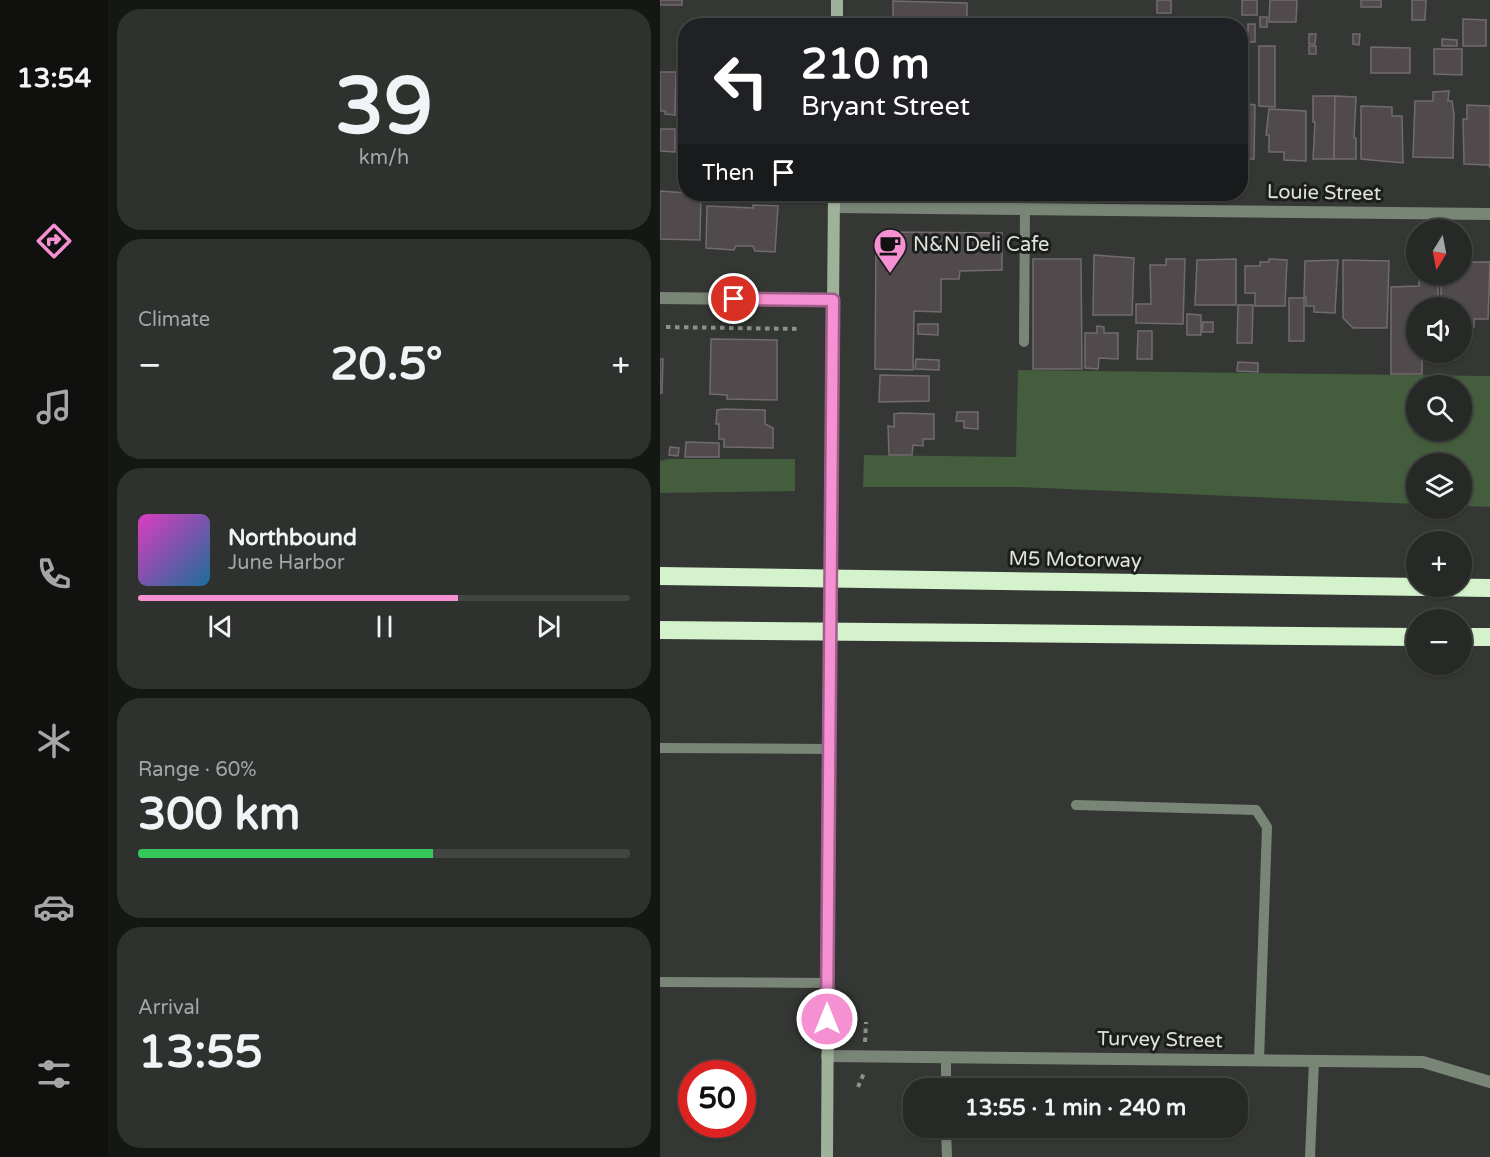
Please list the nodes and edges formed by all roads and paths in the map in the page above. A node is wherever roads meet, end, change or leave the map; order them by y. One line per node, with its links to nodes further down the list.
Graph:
1 (837, 0): 2 (main road)
2 (837, 18)
3 (834, 201): 4 (main road)
4 (834, 207): 5 (street, Louie Street); 8 (main road)
5 (1025, 210): 6 (street, Louie Street); 11 (lane)
6 (1490, 214)
7 (660, 298): 8 (street)
8 (833, 300): 19 (main road, bridge)
9 (666, 327): 10 (path)
10 (801, 329)
11 (1024, 342)
12 (660, 576): 13 (highway, M5 Motorway)
13 (1490, 588)
14 (660, 630): 15 (highway)
15 (1406, 637)
16 (1472, 637): 17 (highway)
17 (1490, 637)
18 (660, 748): 19 (lane)
19 (830, 749): 22 (main road)
20 (1076, 805): 25 (lane)
21 (660, 982): 22 (lane)
22 (828, 983): 23 (main road)
23 (827, 1056): 24 (street, Turvey Street); 30 (main road)
24 (946, 1058): 25 (street, Turvey Street); 27 (lane)
25 (1259, 1060): 26 (street, Turvey Street)
26 (1314, 1061): 28 (street, Turvey Street); 32 (lane)
27 (946, 1078)
28 (1490, 1083)
29 (946, 1138): 31 (lane)
30 (827, 1157)
31 (946, 1157)
32 (1311, 1157)

